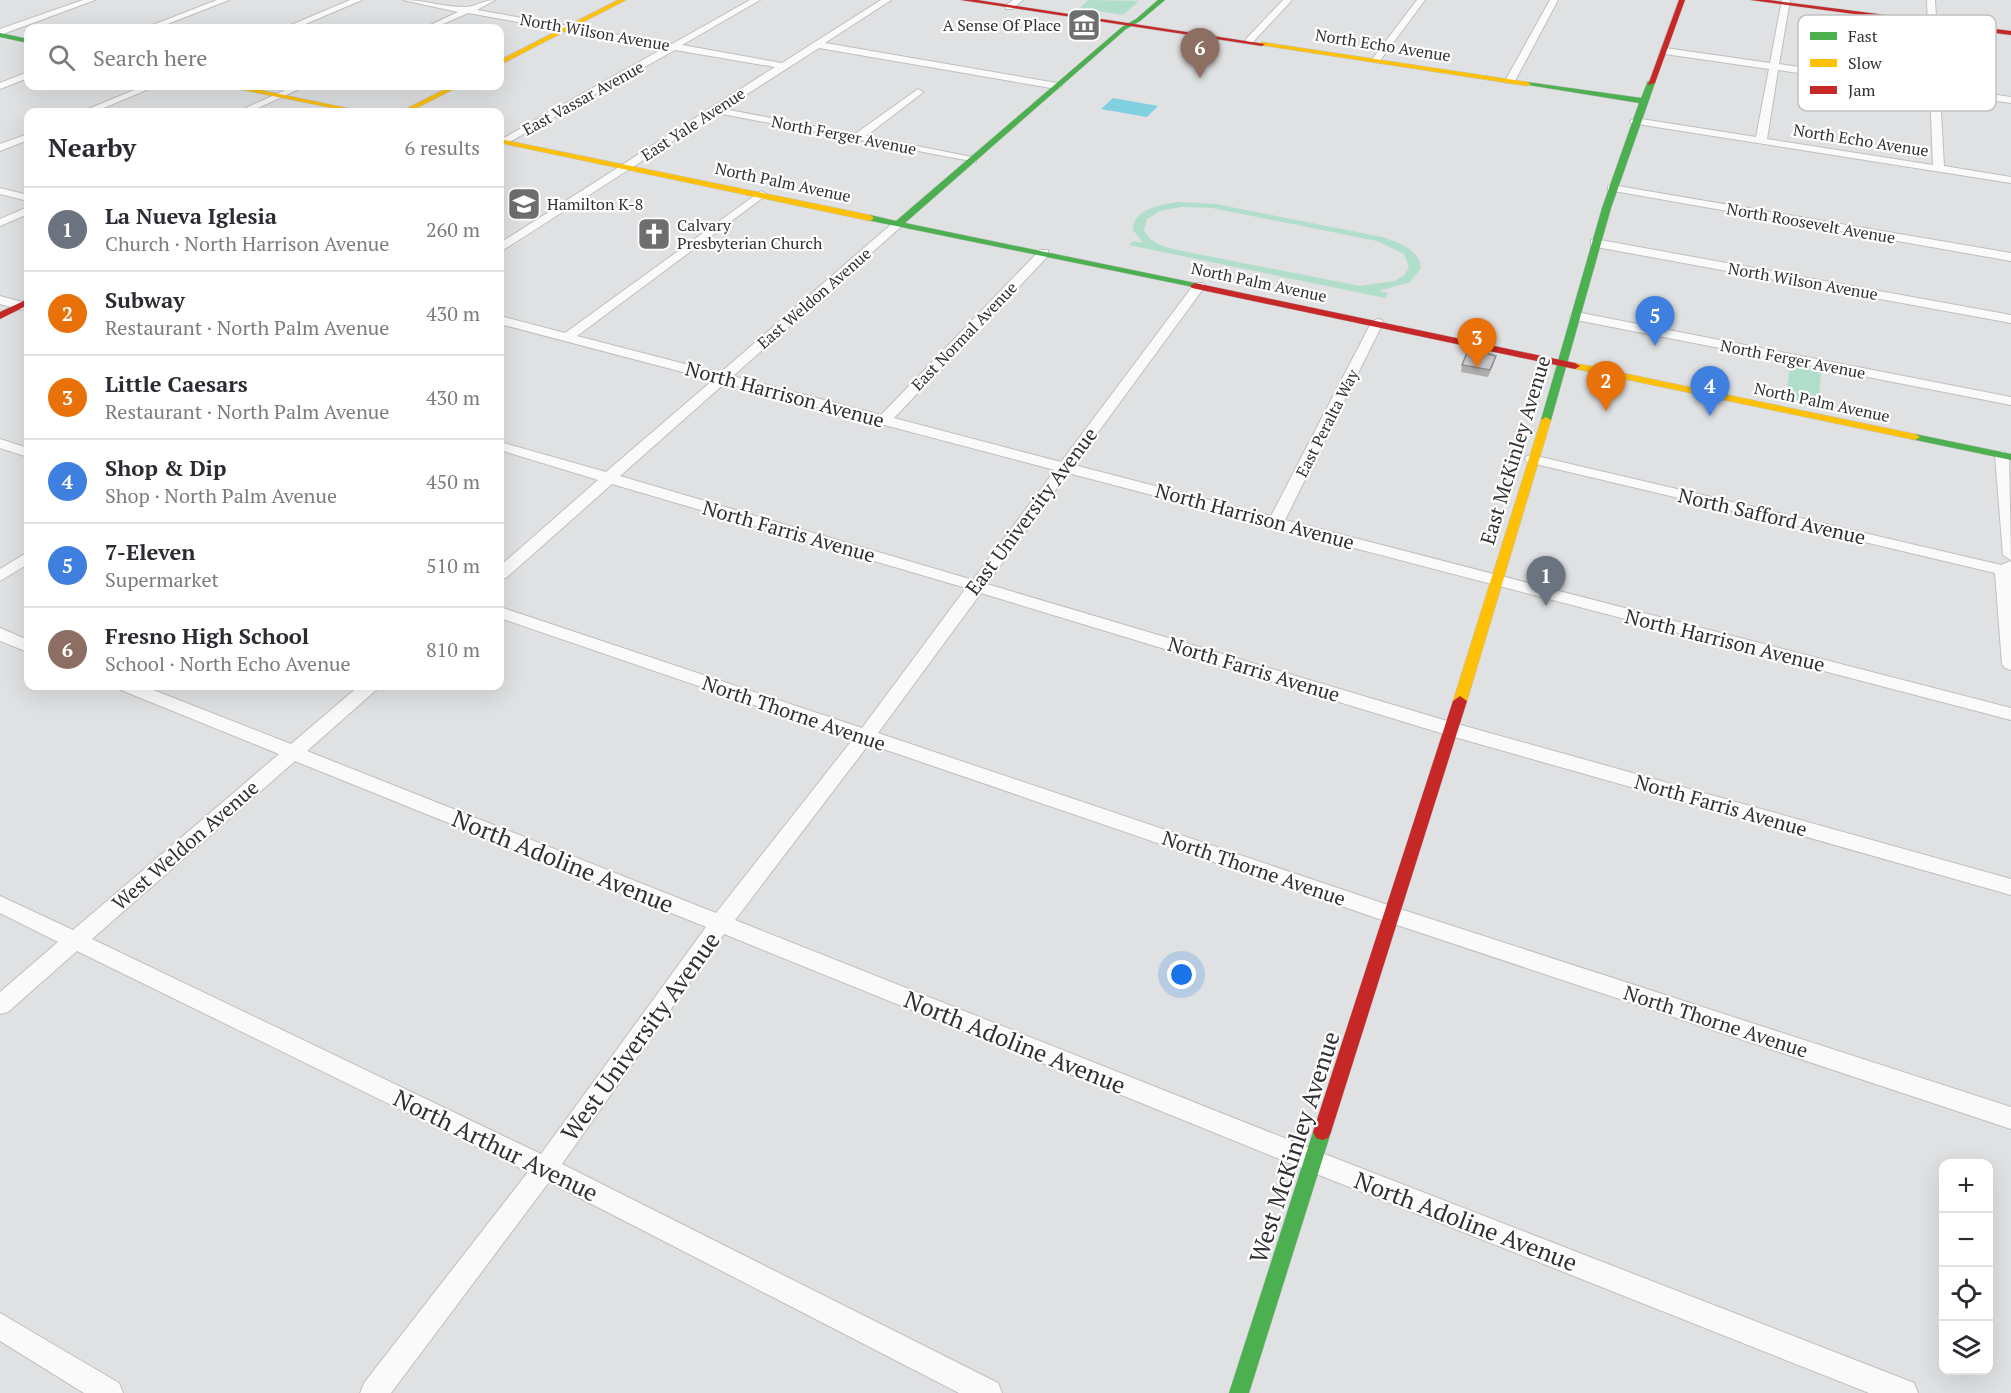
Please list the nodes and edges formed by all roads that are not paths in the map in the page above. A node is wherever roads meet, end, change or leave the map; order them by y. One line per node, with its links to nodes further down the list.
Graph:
1 (91, 0): 24 (street)
2 (225, 0): 25 (street)
3 (358, 0): 26 (street)
4 (407, 0): 20 (street, North Wilson Avenue)
5 (490, 0): 20 (street)
6 (623, 0): 29 (main road)
7 (756, 0): 36 (street, East Vassar Avenue)
8 (887, 0): 35 (street, East Yale Avenue)
9 (964, 0): 18 (main road, North Echo Avenue)
10 (1148, 0): 23 (main road, East Weldon Avenue)
11 (1162, 0): 23 (main road, East Weldon Avenue)
12 (1288, 0): 34 (street)
13 (1420, 0): 38 (street)
14 (1554, 0): 44 (street)
15 (1682, 0): 37 (main road, East McKinley Avenue)
16 (1754, 0): 19 (main road)
17 (1931, 0): 22 (street)
18 (1011, 2): 23 (main road, North Echo Avenue)
19 (1786, 2): 21 (main road); 41 (street)
20 (468, 10): 27 (street); 29 (street, North Wilson Avenue)
21 (1877, 15)
22 (1932, 15)
23 (1124, 23): 34 (main road, North Echo Avenue); 46 (main road, East Weldon Avenue)
24 (27, 24)
25 (161, 24)
26 (299, 24)
27 (437, 24)
28 (24, 25): 32 (street)
29 (568, 28): 36 (street, North Wilson Avenue); 39 (main road)
30 (1996, 31): 31 (main road)
31 (2011, 33)
32 (0, 34): 33 (main road)
33 (24, 40)
34 (1249, 41): 38 (main road, North Echo Avenue)
35 (818, 45): 40 (street, East Yale Avenue); 46 (street)
36 (676, 46): 40 (street, North Wilson Avenue); 65 (street, East Vassar Avenue)
37 (1665, 51): 41 (street); 55 (main road, East McKinley Avenue)
38 (1376, 60): 44 (main road, North Echo Avenue)
39 (504, 61)
40 (783, 66): 60 (street, East Yale Avenue)
41 (1774, 66): 42 (street); 67 (street)
42 (1798, 69)
43 (24, 77): 45 (street)
44 (1510, 81): 55 (main road, North Echo Avenue)
45 (0, 86)
46 (1058, 86): 69 (main road, East Weldon Avenue)
47 (141, 90): 56 (street)
48 (253, 90): 52 (main road)
49 (291, 90): 52 (street)
50 (448, 90): 59 (main road)
51 (918, 92): 63 (street)
52 (279, 95): 57 (street); 58 (main road)
53 (1996, 98): 54 (street)
54 (2011, 100)
55 (1643, 101): 62 (main road, East McKinley Avenue)
56 (96, 108)
57 (251, 108)
58 (342, 108)
59 (412, 108)
60 (716, 110): 63 (street, North Ferger Avenue); 70 (street, East Yale Avenue)
61 (1935, 111): 71 (street)
62 (1635, 122): 67 (street, North Echo Avenue); 73 (main road, East McKinley Avenue)
63 (858, 137): 69 (street, North Ferger Avenue)
64 (24, 138): 68 (street)
65 (504, 140)
66 (504, 141): 70 (main road, North Palm Avenue)
67 (1761, 141): 71 (street, North Echo Avenue)
68 (0, 148)
69 (972, 160): 78 (main road, East Weldon Avenue)
70 (627, 166): 75 (main road, North Palm Avenue); 81 (street, East Yale Avenue)
71 (1939, 169): 72 (street, North Echo Avenue)
72 (2011, 180)
73 (1612, 188): 80 (main road, East McKinley Avenue); 83 (street, North Roosevelt Avenue)
74 (0, 191): 76 (street)
75 (760, 194): 78 (main road, North Palm Avenue); 93 (street)
76 (24, 197)
77 (24, 212): 79 (street)
78 (899, 222): 82 (main road, North Palm Avenue); 95 (street, East Weldon Avenue)
79 (0, 223)
80 (1595, 243): 89 (main road, East McKinley Avenue); 90 (street, North Wilson Avenue)
81 (504, 245)
82 (1044, 253): 84 (main road, North Palm Avenue); 97 (street, East Normal Avenue)
83 (2011, 257)
84 (1199, 286): 92 (main road, North Palm Avenue); 103 (street, East University Avenue)
85 (0, 300): 86 (street)
86 (24, 304)
87 (24, 304): 88 (main road)
88 (0, 316)
89 (1576, 316): 94 (main road, East McKinley Avenue); 96 (street, North Ferger Avenue)
90 (2011, 319)
91 (504, 321): 93 (street, North Harrison Avenue)
92 (1377, 323): 94 (main road, North Palm Avenue); 105 (street, East Peralta Way)
93 (566, 338): 95 (street, North Harrison Avenue)
94 (1563, 363): 101 (main road, North Palm Avenue); 102 (main road, East McKinley Avenue)
95 (723, 377): 97 (street, North Harrison Avenue); 104 (street, East Weldon Avenue)
96 (2011, 401)
97 (884, 420): 103 (street, North Harrison Avenue)
98 (0, 443): 100 (street)
99 (504, 447): 104 (street, North Farris Avenue)
100 (24, 452)
101 (2006, 456): 107 (street)
102 (1532, 459): 107 (street, North Safford Avenue); 110 (main road, East McKinley Avenue)
103 (1065, 466): 105 (street, North Harrison Avenue); 111 (street, East University Avenue)
104 (610, 478): 108 (street, East Weldon Avenue); 111 (street, North Farris Avenue)
105 (1276, 522): 110 (street, North Harrison Avenue)
106 (24, 560): 109 (street)
107 (2009, 566): 115 (street)
108 (504, 571)
109 (0, 576)
110 (1495, 581): 118 (street, North Harrison Avenue); 119 (main road, East McKinley Avenue)
111 (976, 586): 119 (street, North Farris Avenue); 120 (street, East University Avenue)
112 (504, 613): 120 (street, North Thorne Avenue)
113 (0, 634): 114 (street)
114 (24, 644)
115 (2011, 664)
116 (137, 690): 121 (street, North Adoline Avenue)
117 (365, 690): 121 (street, West Weldon Avenue)
118 (2011, 714)
119 (1451, 729): 122 (street, North Farris Avenue); 124 (main road, East McKinley Avenue)
120 (865, 737): 124 (street, North Thorne Avenue); 125 (street, West University Avenue)
121 (293, 752): 125 (street, North Adoline Avenue); 126 (street, West Weldon Avenue)
122 (2011, 887)
123 (0, 904): 126 (street, North Arthur Avenue)
124 (1392, 915): 128 (street, North Thorne Avenue); 129 (main road, West McKinley Avenue)
125 (720, 924): 129 (street, North Adoline Avenue); 130 (street, West University Avenue)
126 (75, 940): 127 (street, West Weldon Avenue); 130 (street, North Arthur Avenue)
127 (0, 1005)
128 (2011, 1118)
129 (1313, 1161): 135 (main road, West McKinley Avenue); 136 (street, North Adoline Avenue)
130 (545, 1168): 133 (street, West University Avenue); 134 (street, North Arthur Avenue)
131 (0, 1326): 132 (street)
132 (109, 1393)
133 (374, 1393)
134 (988, 1393)
135 (1239, 1393)
136 (1904, 1393)

